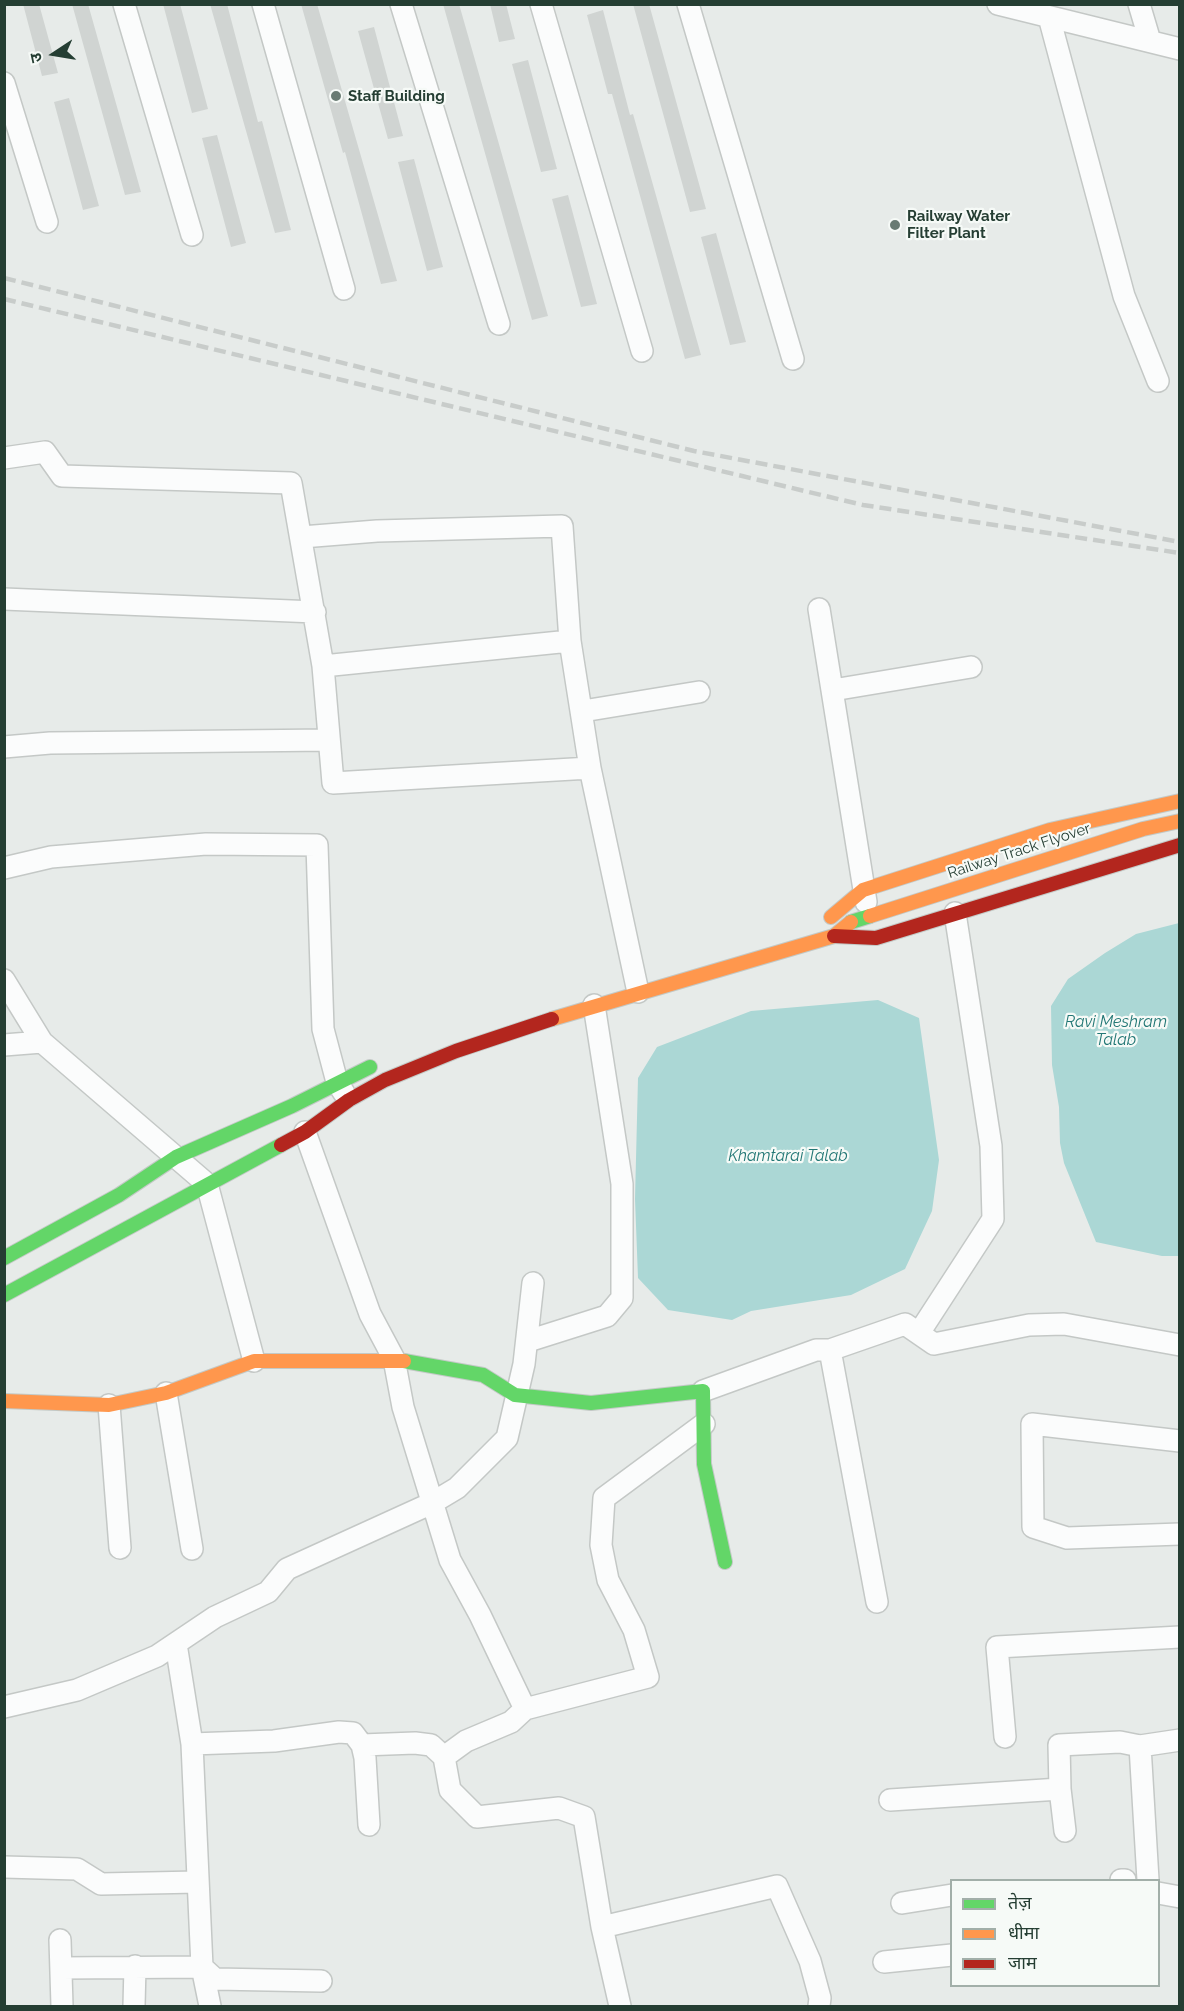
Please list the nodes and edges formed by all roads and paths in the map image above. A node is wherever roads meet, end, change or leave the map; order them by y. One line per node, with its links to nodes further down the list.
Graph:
1 (124, 4): 13 (street)
2 (263, 4): 14 (street)
3 (401, 4): 15 (street)
4 (541, 4): 16 (street)
5 (688, 4): 17 (street)
6 (1139, 4): 9 (street)
7 (1006, 6): 8 (street)
8 (1049, 17): 9 (street); 18 (street)
9 (1150, 41): 10 (street)
10 (1179, 49)
11 (4, 82): 12 (street)
12 (47, 222)
13 (192, 235)
14 (344, 289)
15 (499, 324)
16 (642, 351)
17 (794, 359)
18 (1158, 381)
19 (4, 458): 20 (street)
20 (302, 537): 23 (street); 24 (street)
21 (4, 599): 23 (street)
22 (819, 609): 27 (street)
23 (315, 612): 25 (street)
24 (570, 641): 25 (street); 29 (street)
25 (323, 666): 30 (street)
26 (971, 667): 27 (street)
27 (833, 690): 37 (street)
28 (699, 692): 29 (street)
29 (583, 711): 32 (street)
30 (329, 740): 31 (street); 32 (street)
31 (4, 747)
32 (590, 768): 42 (street)
33 (1179, 801): 37 (main road)
34 (1179, 821): 39 (main road, Railway Track Flyover)
35 (1179, 845): 38 (main road)
36 (4, 868): 48 (street)
37 (863, 890): 39 (street); 39 (main road)
38 (954, 913): 41 (main road); 56 (street)
39 (860, 919): 40 (main road); 41 (street)
40 (834, 936): 41 (main road); 42 (main road)
41 (876, 938)
42 (635, 977): 44 (main road)
43 (4, 980): 45 (street)
44 (594, 1005): 49 (main road); 57 (street)
45 (42, 1042): 46 (street); 51 (street)
46 (4, 1046)
47 (382, 1061): 48 (main road)
48 (337, 1082): 49 (street); 51 (main road)
49 (349, 1100): 50 (main road)
50 (305, 1132): 52 (main road); 60 (street)
51 (176, 1157): 52 (street); 53 (main road)
52 (207, 1184): 55 (main road); 61 (street)
53 (4, 1258)
54 (533, 1283): 57 (street)
55 (4, 1295)
56 (919, 1332): 58 (street); 59 (street)
57 (528, 1341): 64 (street)
58 (1179, 1345)
59 (830, 1350): 62 (street); 74 (street)
60 (394, 1359): 61 (main road); 64 (main road); 69 (street)
61 (254, 1362): 63 (main road)
62 (703, 1391): 64 (main road); 67 (main road)
63 (166, 1393): 66 (main road); 72 (street)
64 (515, 1395): 69 (street)
65 (4, 1401): 66 (main road)
66 (109, 1405): 71 (street)
67 (704, 1424): 73 (main road); 78 (street)
68 (1179, 1441): 70 (street)
69 (432, 1503): 76 (street); 78 (street)
70 (1179, 1534)
71 (120, 1548)
72 (192, 1550)
73 (725, 1562)
74 (877, 1602)
75 (1179, 1637): 79 (street)
76 (176, 1644): 77 (street); 81 (street)
77 (4, 1707)
78 (525, 1709): 84 (street)
79 (1005, 1737)
80 (1179, 1740): 83 (street)
81 (192, 1744): 82 (street); 91 (street)
82 (362, 1745): 84 (street); 87 (street)
83 (1140, 1746): 85 (street); 90 (street)
84 (444, 1756): 96 (street)
85 (1059, 1789): 86 (street); 88 (street)
86 (890, 1800)
87 (369, 1825)
88 (1065, 1831)
89 (4, 1867): 91 (street)
90 (1148, 1879)
91 (197, 1882): 101 (street)
92 (1160, 1893): 94 (street)
93 (950, 1895): 95 (street)
94 (1179, 1897)
95 (902, 1903)
96 (602, 1927): 107 (street); 108 (street)
97 (60, 1940): 102 (street)
98 (950, 1955): 99 (street)
99 (884, 1962)
100 (135, 1966): 101 (street); 102 (street); 105 (street)
101 (202, 1966): 103 (street); 106 (street)
102 (61, 1968): 104 (street)
103 (321, 1981)
104 (62, 2007)
105 (134, 2007)
106 (210, 2007)
107 (620, 2007)
108 (819, 2007)

